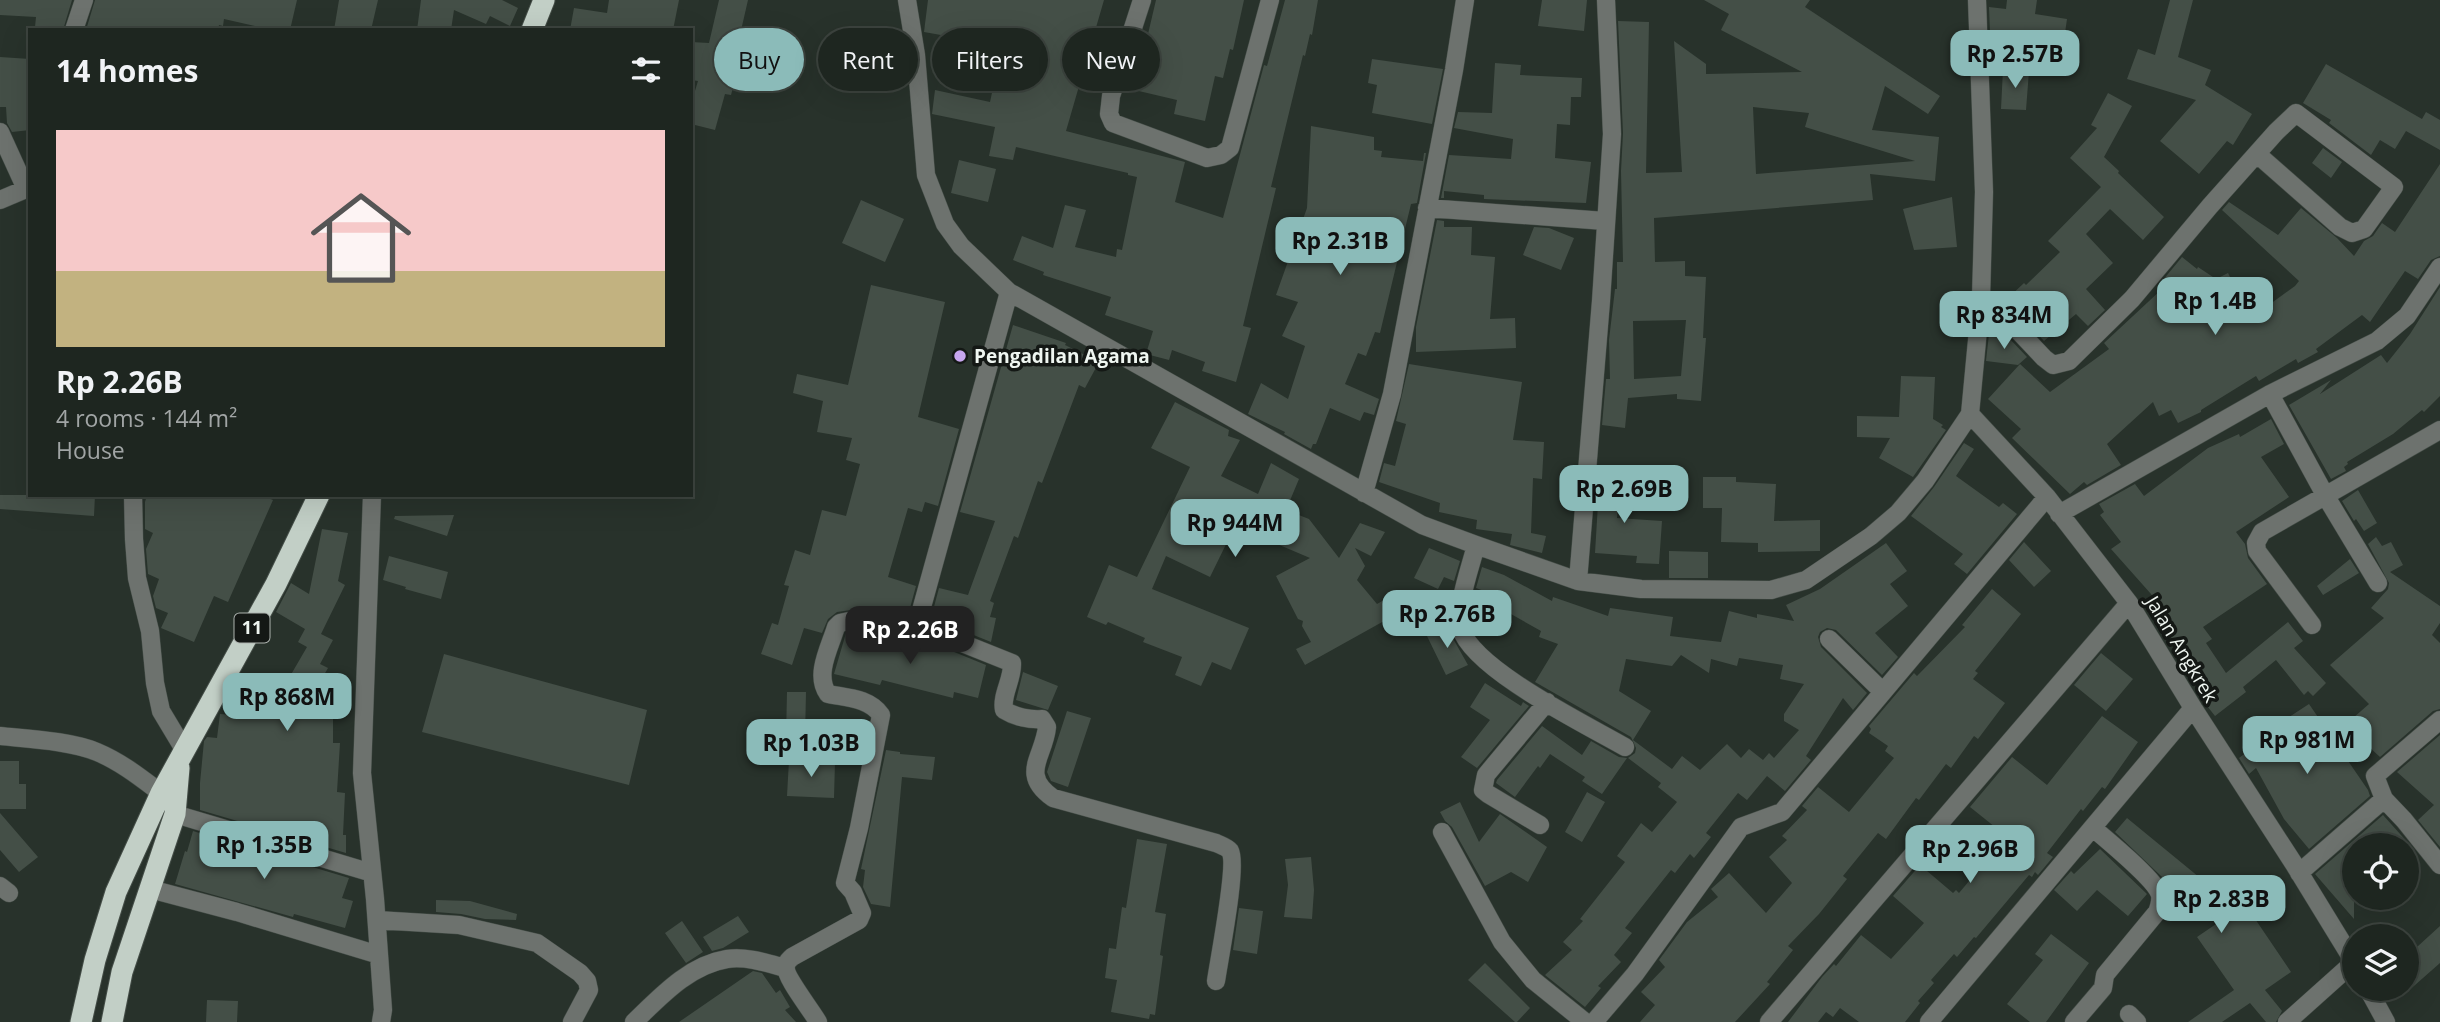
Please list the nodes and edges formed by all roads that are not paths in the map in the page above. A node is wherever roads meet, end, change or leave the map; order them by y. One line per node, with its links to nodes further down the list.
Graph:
1 (84, 0): 9 (street)
2 (544, 0): 10 (highway)
3 (907, 0): 19 (street)
4 (1142, 0): 5 (street)
5 (1270, 0)
6 (1465, 0): 16 (street)
7 (1605, 0): 17 (street)
8 (1973, 2): 20 (street)
9 (75, 28)
10 (532, 28)
11 (0, 132): 13 (street)
12 (2257, 154): 12 (street); 20 (street)
13 (28, 189)
14 (28, 191): 15 (street)
15 (0, 200)
16 (1427, 208): 17 (street); 24 (street)
17 (1605, 221): 32 (street)
18 (2440, 267): 21 (street)
19 (1009, 292): 24 (street); 35 (street)
20 (1981, 298): 22 (street)
21 (2270, 394): 25 (street); 30 (street)
22 (1970, 414): 29 (street, Jalan Angkrek); 32 (street)
23 (2440, 430): 25 (street)
24 (1364, 493): 31 (street)
25 (2325, 495): 33 (street); 36 (street)
26 (133, 497): 44 (street)
27 (318, 497): 44 (highway, 11)
28 (372, 497): 52 (street)
29 (2047, 497): 30 (street, Jalan Angkrek); 38 (street)
30 (2059, 514): 34 (street, Jalan Angkrek)
31 (1476, 545): 32 (street); 39 (street)
32 (1578, 581)
33 (2378, 583)
34 (2129, 603): 40 (street, Jalan Angkrek); 70 (street)
35 (917, 625): 58 (street); 60 (street)
36 (2312, 625)
37 (1829, 639): 38 (street)
38 (1883, 692): 69 (street)
39 (1547, 702): 43 (street); 48 (street)
40 (2193, 708): 49 (street); 53 (street, Jalan Angkrek)
41 (2440, 720): 46 (street)
42 (0, 736): 45 (street)
43 (1625, 747)
44 (182, 755): 45 (highway, 11); 47 (highway, 11)
45 (161, 793): 62 (highway, 11)
46 (2384, 799): 51 (street); 53 (street)
47 (183, 817): 52 (street); 54 (highway, 11)
48 (1540, 825)
49 (2093, 828): 71 (street); 72 (street)
50 (1442, 831): 68 (street)
51 (2440, 865)
52 (372, 873): 55 (street)
53 (2299, 873): 56 (street, Jalan Angkrek)
54 (150, 889): 57 (street); 63 (highway, 11)
55 (377, 920): 57 (street); 65 (street)
56 (2342, 943)
57 (379, 956): 64 (street)
58 (785, 968): 66 (street); 67 (street)
59 (2342, 973): 73 (street)
60 (1216, 981)
61 (2375, 1001): 74 (street)
62 (81, 1022)
63 (112, 1022)
64 (382, 1022)
65 (572, 1022)
66 (634, 1022)
67 (818, 1022)
68 (1585, 1022)
69 (1594, 1022)
70 (1769, 1022)
71 (1929, 1022)
72 (2074, 1022)
73 (2287, 1022)
74 (2386, 1022)

